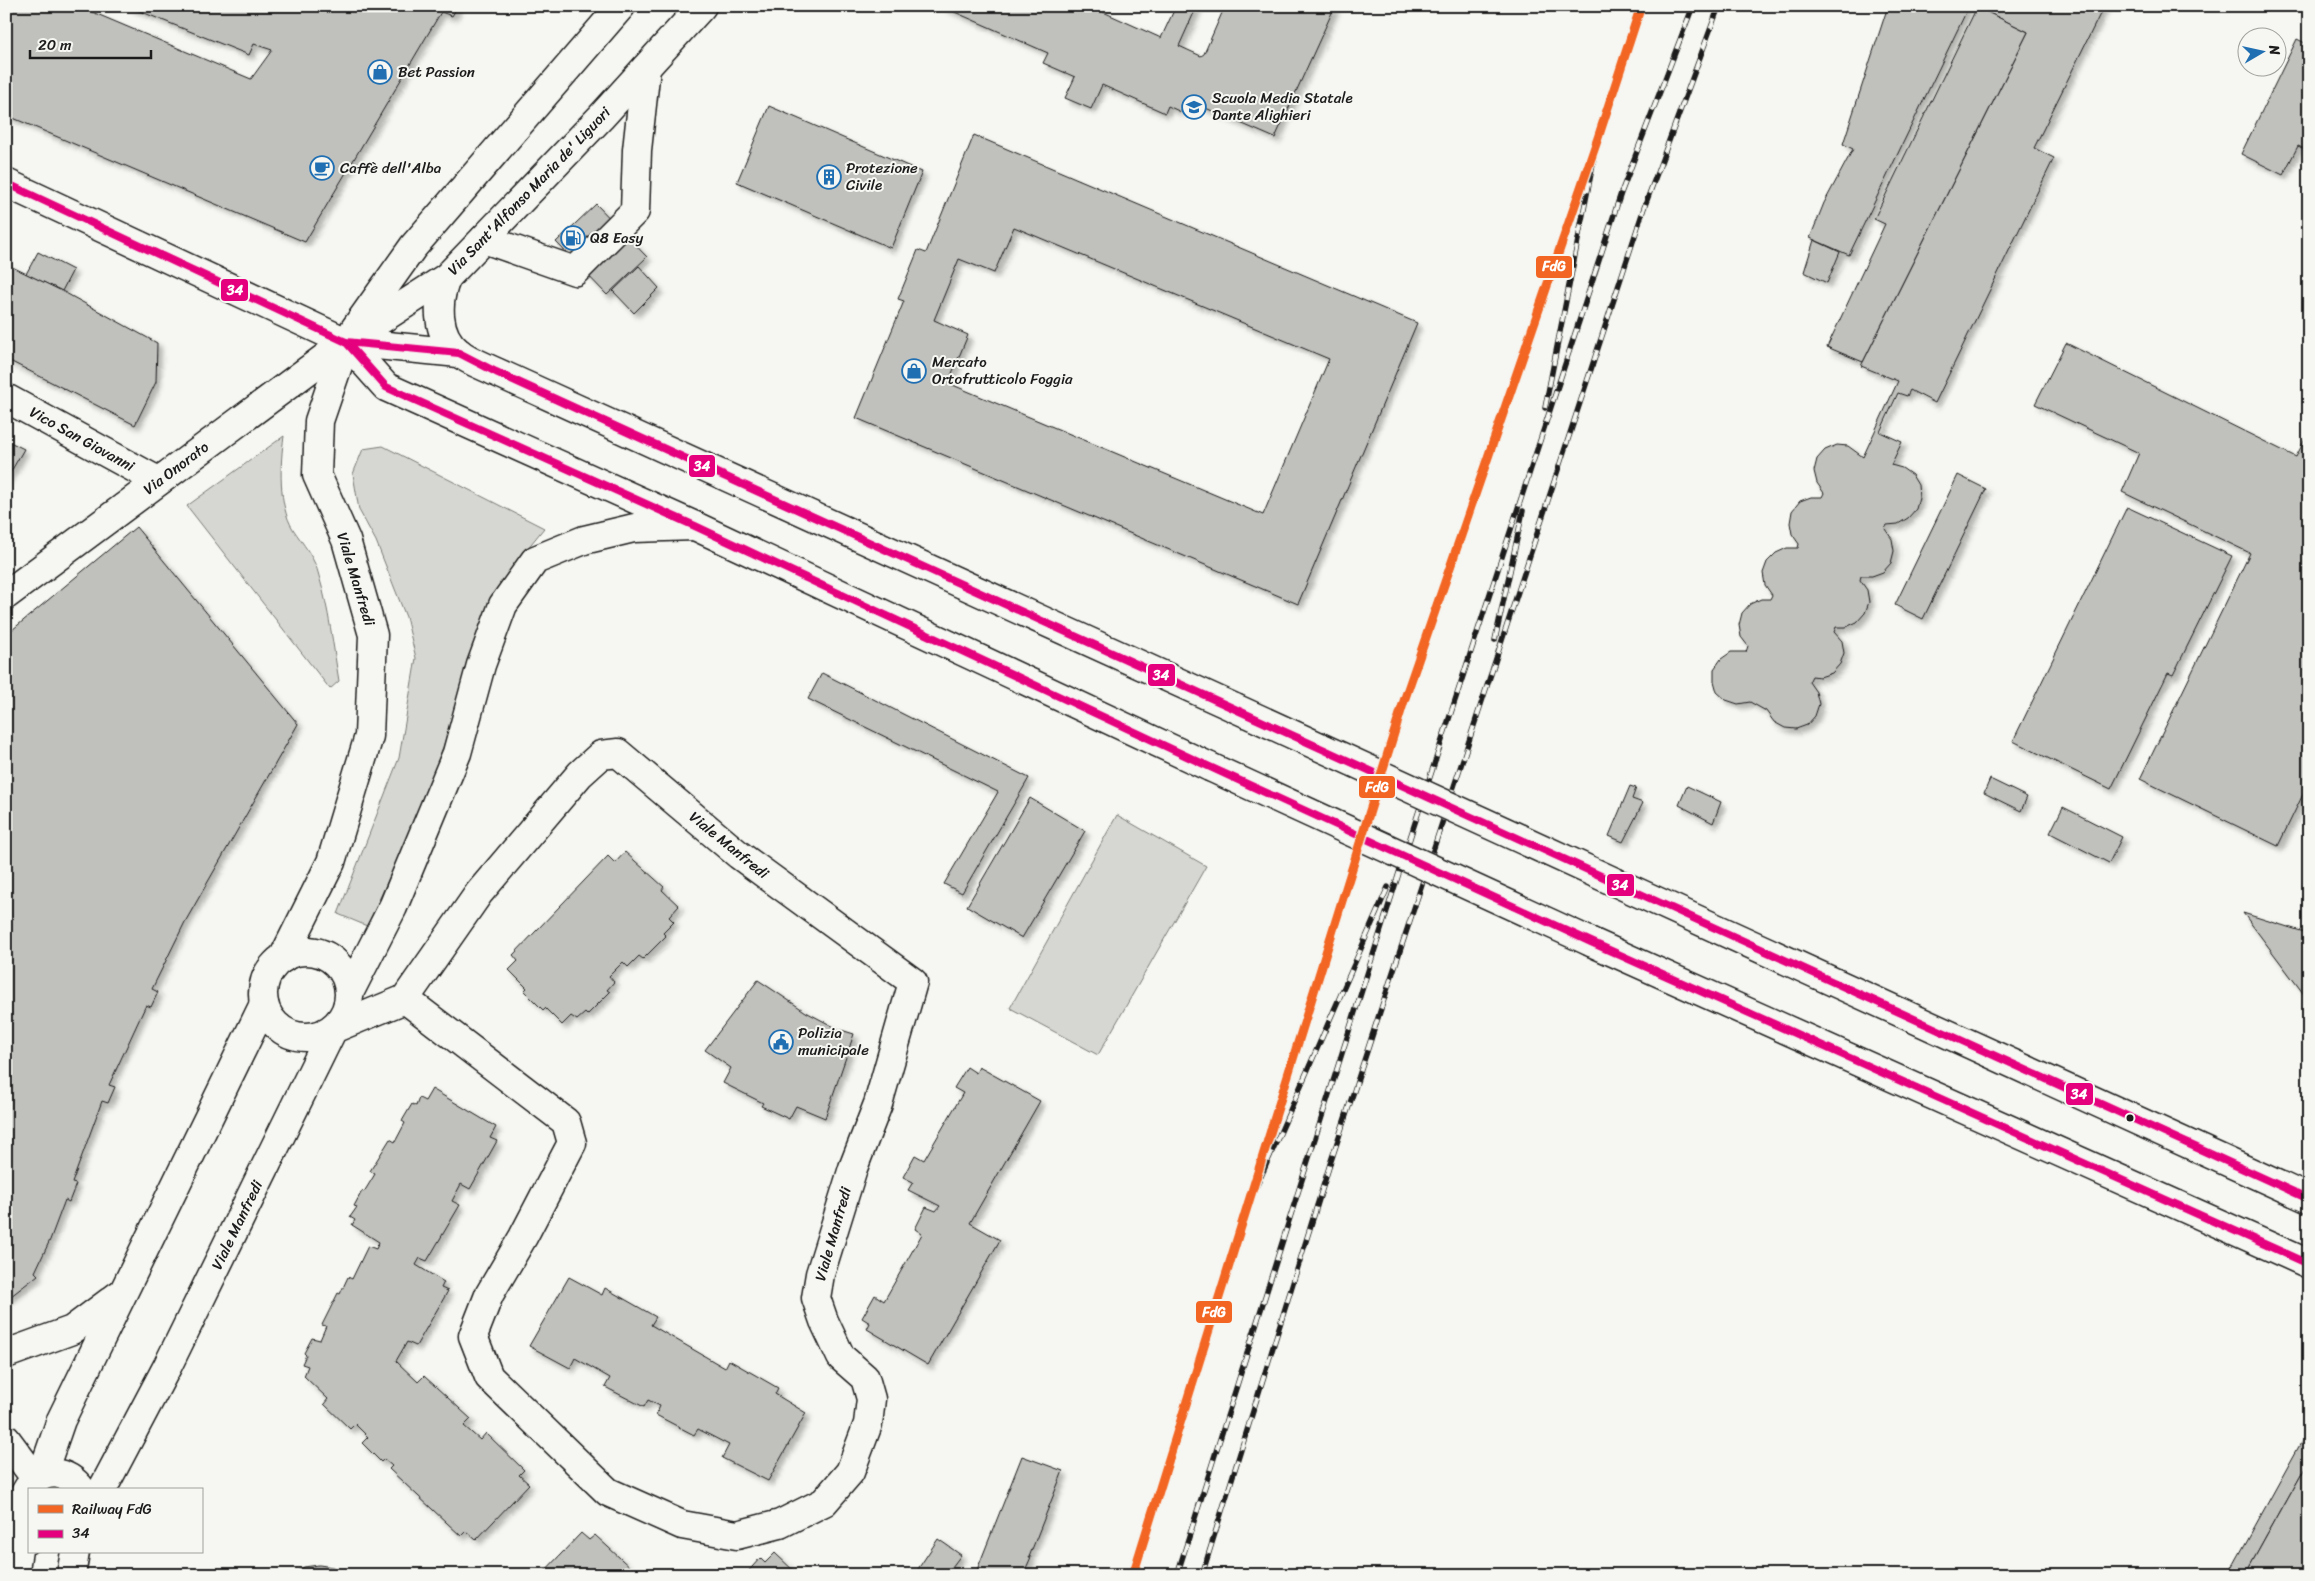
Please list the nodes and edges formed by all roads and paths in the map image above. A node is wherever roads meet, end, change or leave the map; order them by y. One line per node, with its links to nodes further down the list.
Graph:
1 (621, 6): 7 (street)
2 (702, 6): 3 (street, Via Sant'Alfonso Maria de' Liguori)
3 (646, 68): 5 (street, Via Sant'Alfonso Maria de' Liguori); 5 (street)
4 (6, 183): 7 (street)
5 (484, 239): 6 (street, Via Sant'Alfonso Maria de' Liguori)
6 (447, 277): 7 (street, Via Sant'Alfonso Maria de' Liguori); 8 (street)
7 (346, 342): 8 (street); 10 (street, Via Onorato); 11 (street); 13 (street, Viale Manfredi)
8 (459, 353): 18 (street, bridge)
9 (6, 398): 10 (street, Vico San Giovanni)
10 (158, 480): 12 (street, Via Onorato)
11 (696, 526): 14 (street); 19 (street, bridge)
12 (6, 595)
13 (283, 958): 14 (street); 16 (street)
14 (350, 991): 17 (street)
15 (405, 1000): 15 (street, Viale Manfredi); 17 (street)
16 (264, 1004): 17 (street); 20 (street)
17 (332, 1029): 25 (street, Viale Manfredi)
18 (2309, 1199)
19 (2309, 1264)
20 (123, 1293): 21 (street); 23 (street)
21 (6, 1354)
22 (6, 1439): 23 (street)
23 (38, 1476): 24 (street); 26 (street)
24 (80, 1488)
25 (103, 1488)
26 (18, 1528): 28 (street)
27 (75, 1554): 29 (street)
28 (14, 1575)
29 (71, 1575)

